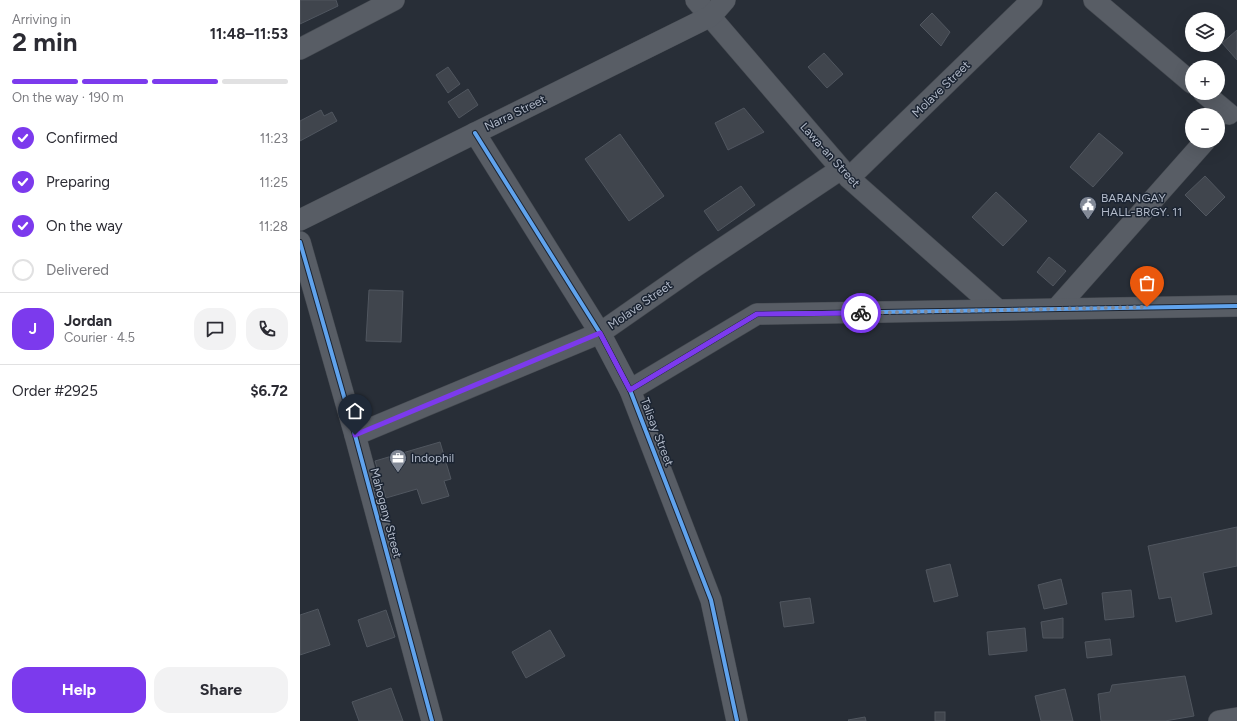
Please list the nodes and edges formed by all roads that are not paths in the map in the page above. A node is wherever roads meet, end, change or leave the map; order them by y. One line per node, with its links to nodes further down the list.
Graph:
1 (394, 0): 7 (street)
2 (696, 0): 6 (street, Lawa-an Street)
3 (725, 0): 6 (street, Narra Street)
4 (1032, 0): 13 (street, Molave Street)
5 (1094, 0): 8 (street)
6 (711, 16): 11 (street, Narra Street); 13 (street, Lawa-an Street)
7 (300, 49)
8 (1185, 77)
9 (1212, 100): 10 (street)
10 (1228, 115)
11 (475, 133): 14 (street, Narra Street); 19 (street, Talisay Street)
12 (1199, 148): 17 (street)
13 (845, 174): 18 (street, Lawa-an Street); 19 (street, Molave Street)
14 (300, 220)
15 (300, 242): 21 (street, Mahogany Street)
16 (1237, 306): 17 (street)
17 (1057, 308): 18 (street)
18 (998, 310): 20 (street)
19 (600, 333): 20 (street, Talisay Street); 21 (street, Molave Street)
20 (630, 390): 24 (street, Talisay Street)
21 (355, 435): 23 (street, Mahogany Street)
22 (1237, 718): 25 (street)
23 (432, 721)
24 (737, 721)
25 (1219, 721)

